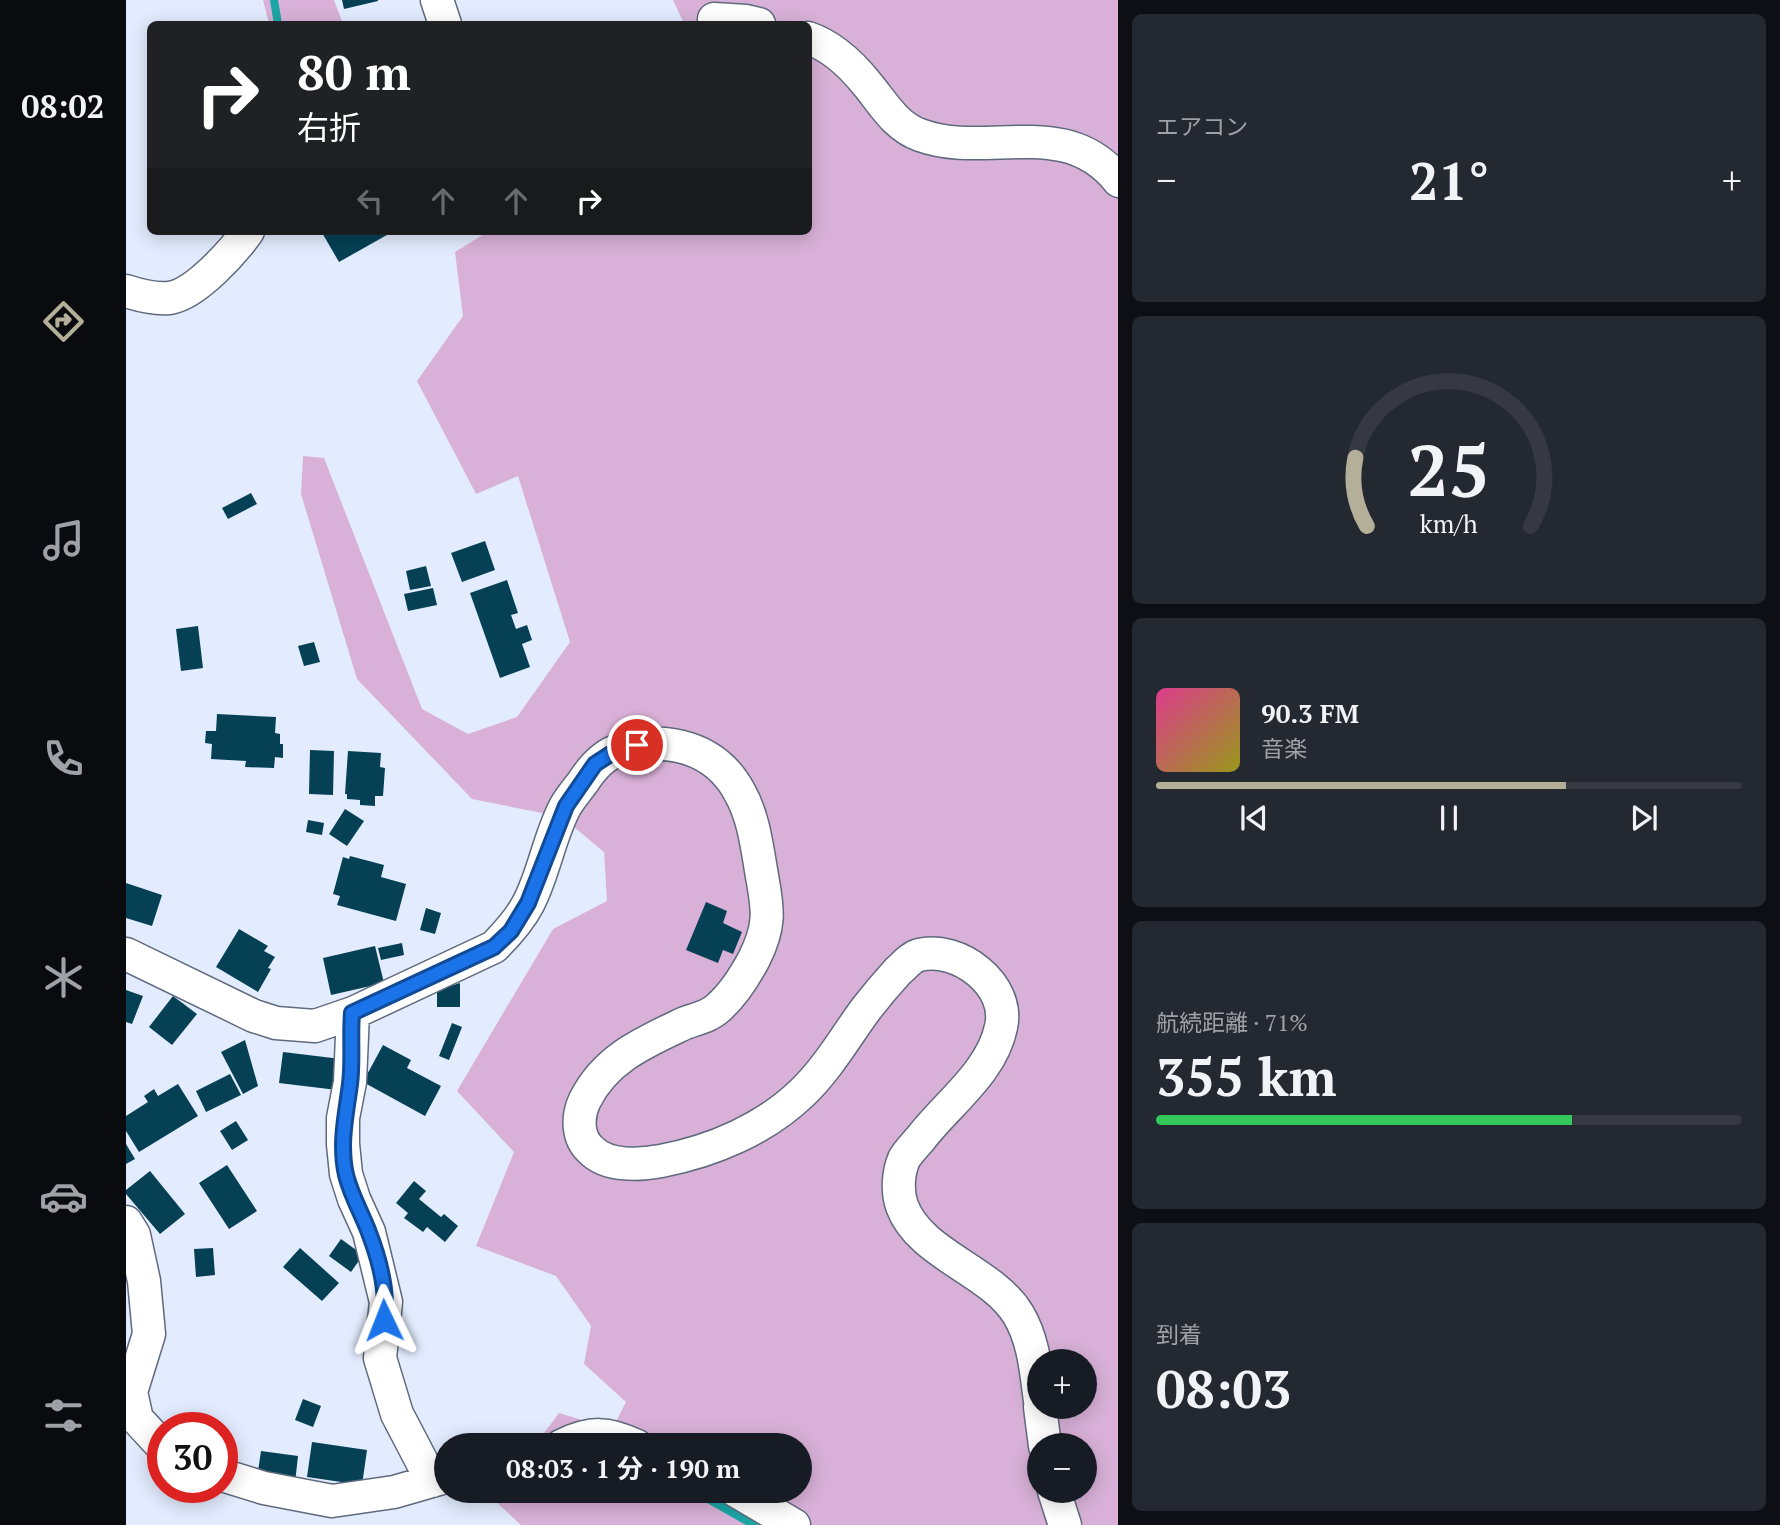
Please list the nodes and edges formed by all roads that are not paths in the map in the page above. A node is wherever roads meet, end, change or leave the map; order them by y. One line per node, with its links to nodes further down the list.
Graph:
1 (437, 0): 3 (street)
2 (710, 14): 4 (street)
3 (444, 21)
4 (746, 21)
5 (812, 39): 6 (street)
6 (1118, 181)
7 (245, 235): 8 (street)
8 (126, 291)
9 (126, 954): 10 (street)
10 (352, 1013): 12 (street); 14 (street)
11 (126, 1222): 13 (street)
12 (1031, 1349)
13 (147, 1430)
14 (434, 1471)
15 (238, 1480): 16 (street)
16 (434, 1480)
17 (756, 1503): 19 (street)
18 (1058, 1503): 20 (street)
19 (794, 1525)
20 (1065, 1525)

